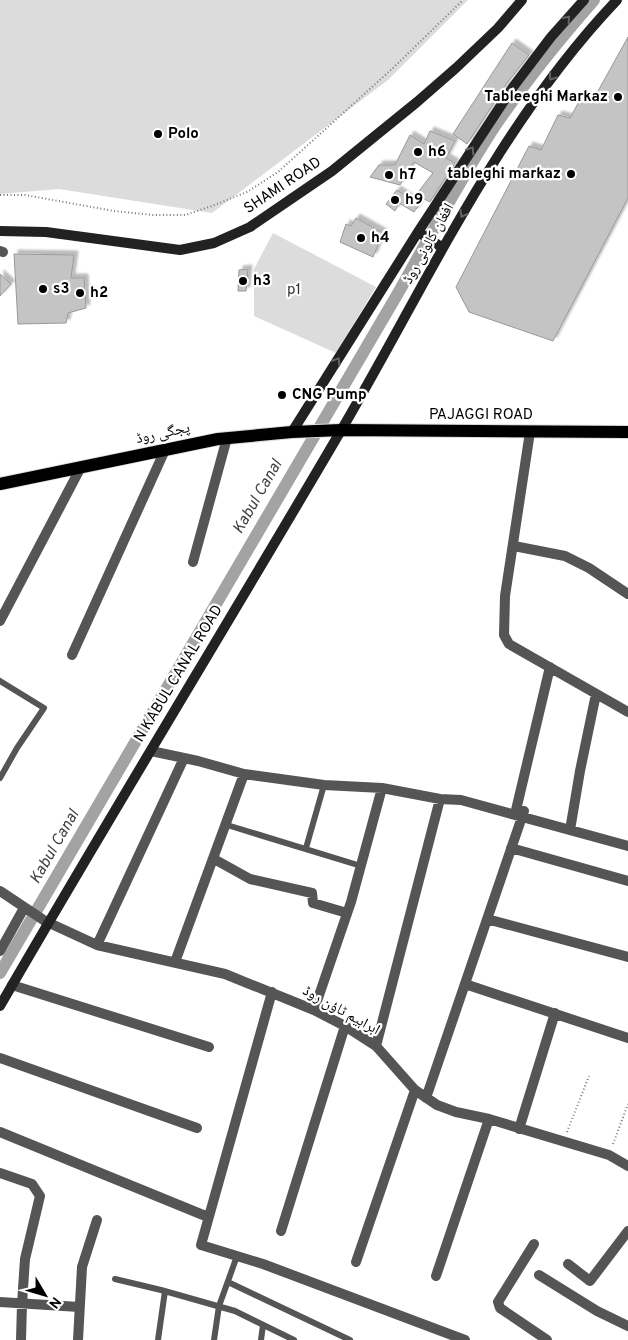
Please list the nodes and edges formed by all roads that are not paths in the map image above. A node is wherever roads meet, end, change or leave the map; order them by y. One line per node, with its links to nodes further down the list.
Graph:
1 (522, 0): 4 (main road, SHAMI ROAD)
2 (584, 0): 5 (main road, one-way to 2)
3 (616, 0): 6 (main road, افغان کالونی روڈ, one-way to 6)
4 (0, 231)
5 (422, 235): 6 (main road); 7 (main road, one-way to 5)
6 (441, 247): 10 (main road, افغان کالونی روڈ)
7 (299, 432): 10 (main road, پجگی روڈ); 11 (main road, پجگی روڈ)
8 (530, 432): 9 (main road, PAJAGGI ROAD); 10 (main road, PAJAGGI ROAD); 15 (street)
9 (628, 432)
10 (338, 433): 24 (main road, N KABUL CANAL ROAD)
11 (227, 438): 12 (main road, پجگی روڈ); 16 (street)
12 (165, 450): 13 (main road, پجگی روڈ); 19 (street)
13 (81, 467): 14 (main road, پجگی روڈ); 18 (street)
14 (0, 484)
15 (514, 546): 17 (street); 20 (street)
16 (193, 562)
17 (628, 594)
18 (0, 621)
19 (72, 655)
20 (550, 667): 22 (street); 31 (street)
21 (0, 681): 27 (lane)
22 (596, 694): 23 (street); 33 (street)
23 (628, 712)
24 (151, 751): 25 (street); 44 (main road, N KABUL CANAL ROAD)
25 (184, 758): 26 (street); 45 (street)
26 (244, 774): 28 (street); 32 (street)
27 (0, 778)
28 (324, 785): 29 (street); 35 (lane)
29 (382, 788): 30 (street); 38 (street)
30 (440, 799): 31 (street); 57 (street)
31 (522, 816): 33 (street); 36 (street)
32 (227, 825): 35 (lane); 37 (street)
33 (570, 830): 34 (street)
34 (628, 846)
35 (306, 848): 38 (lane)
36 (511, 848): 39 (street); 43 (street)
37 (214, 859): 42 (street); 48 (street)
38 (361, 866): 42 (street)
39 (628, 881)
40 (0, 891): 41 (street, ابراہیم ٹاؤن روڈ)
41 (24, 908): 44 (street, ابراہیم ٹاؤن روڈ); 46 (street)
42 (347, 913): 53 (street)
43 (487, 919): 47 (street); 49 (street)
44 (47, 922): 45 (street, ابراہیم ٹاؤن روڈ); 50 (main road)
45 (97, 945): 48 (street, ابراہیم ٹاؤن روڈ)
46 (0, 951)
47 (628, 957)
48 (175, 962): 51 (street, ابراہیم ٹاؤن روڈ)
49 (465, 984): 54 (street); 61 (street)
50 (12, 985): 52 (main road); 58 (street)
51 (272, 992): 53 (street, ابراہیم ٹاؤن روڈ); 68 (street)
52 (0, 1006)
53 (314, 1010): 55 (street, ابراہیم ٹاؤن روڈ)
54 (555, 1013): 56 (street); 64 (street)
55 (345, 1026): 57 (street, ابراہیم ٹاؤن روڈ); 70 (street)
56 (628, 1038)
57 (376, 1046): 60 (street, ابراہیم ٹاؤن روڈ)
58 (208, 1047)
59 (0, 1058): 63 (street)
60 (415, 1090): 61 (street, ابراہیم ٹاؤن روڈ); 74 (street)
61 (426, 1098): 62 (street, ابراہیم ٹاؤن روڈ)
62 (489, 1119): 64 (street, ابراہیم ٹاؤن روڈ); 77 (street)
63 (197, 1128)
64 (519, 1129): 66 (street, ابراہیم ٹاؤن روڈ)
65 (0, 1132): 68 (street)
66 (628, 1166)
67 (0, 1173): 82 (street)
68 (208, 1217): 73 (street)
69 (97, 1220): 84 (street)
70 (281, 1231)
71 (628, 1231): 75 (street)
72 (534, 1244): 95 (street)
73 (238, 1256): 79 (lane); 94 (street)
74 (356, 1262)
75 (568, 1264)
76 (539, 1275): 86 (street)
77 (436, 1276)
78 (115, 1279): 80 (lane)
79 (228, 1282): 83 (lane); 93 (lane)
80 (165, 1291): 83 (lane); 89 (lane)
81 (0, 1302): 82 (street)
82 (22, 1304): 84 (street); 87 (street)
83 (219, 1306): 85 (lane); 90 (lane)
84 (79, 1307): 88 (street)
85 (263, 1325): 91 (lane); 92 (lane)
86 (628, 1326)
87 (21, 1340)
88 (78, 1340)
89 (158, 1340)
90 (214, 1340)
91 (261, 1340)
92 (294, 1340)
93 (350, 1340)
94 (465, 1340)
95 (547, 1340)

